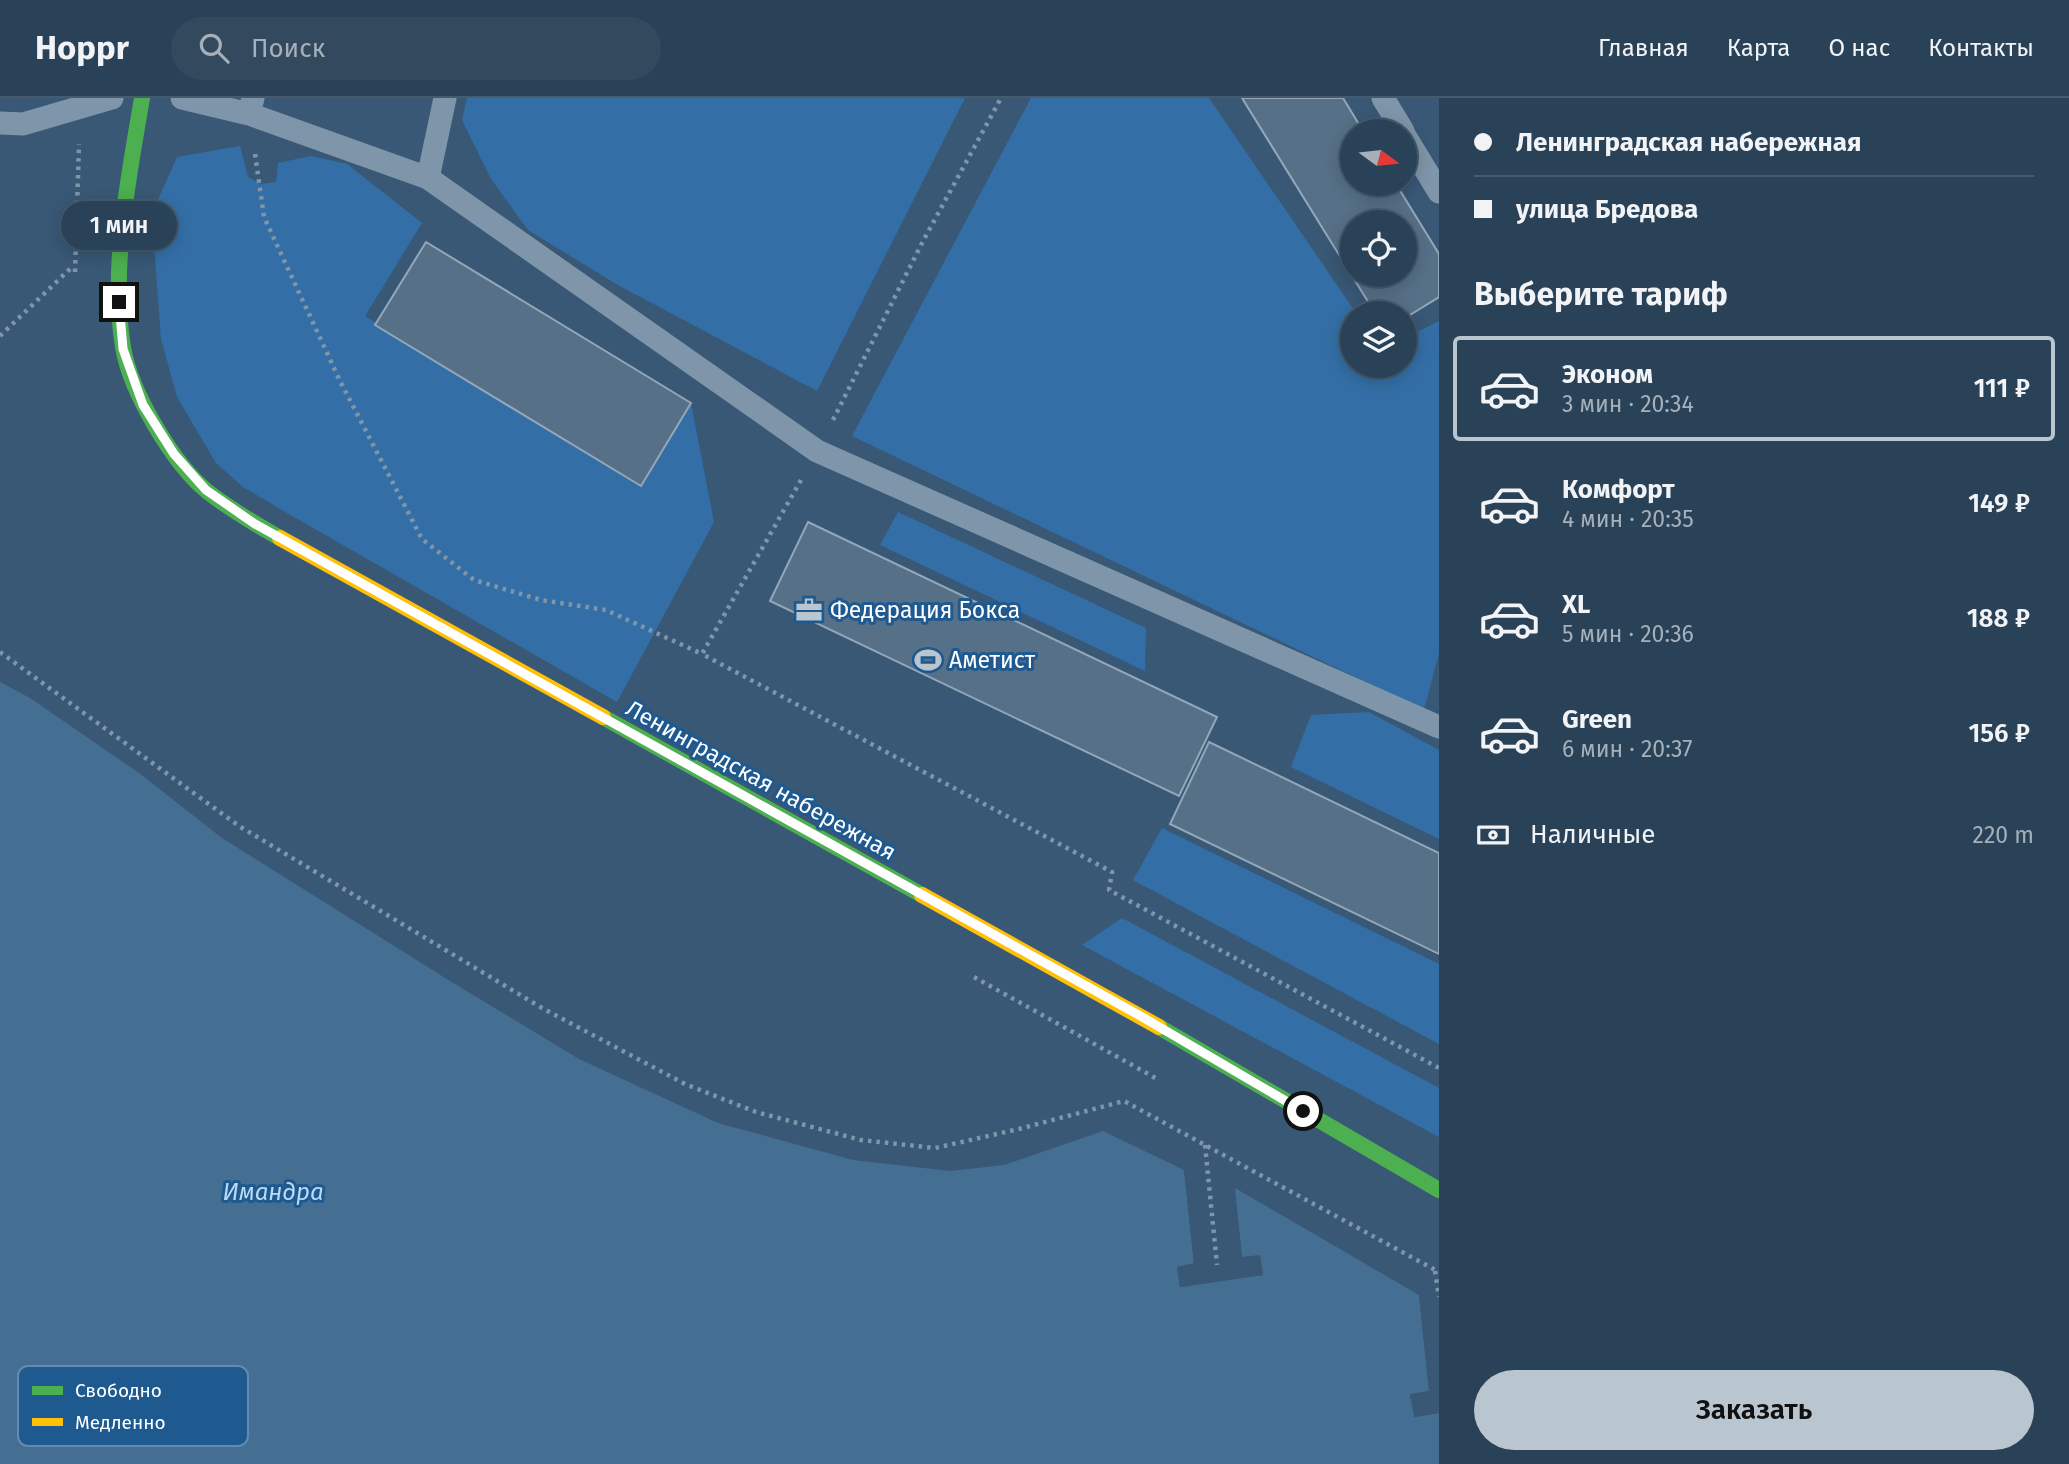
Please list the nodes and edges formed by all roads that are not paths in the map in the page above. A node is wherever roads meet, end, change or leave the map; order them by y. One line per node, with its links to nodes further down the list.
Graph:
1 (112, 98): 8 (lane)
2 (142, 98): 13 (main road, Ленинградская набережная)
3 (182, 98): 6 (lane)
4 (445, 98): 10 (lane)
5 (1382, 98): 7 (lane)
6 (251, 106): 10 (lane)
7 (1395, 119)
8 (0, 123)
9 (1418, 157): 11 (lane)
10 (428, 178): 12 (lane)
11 (1439, 192)
12 (1439, 727)
13 (1439, 1190)

